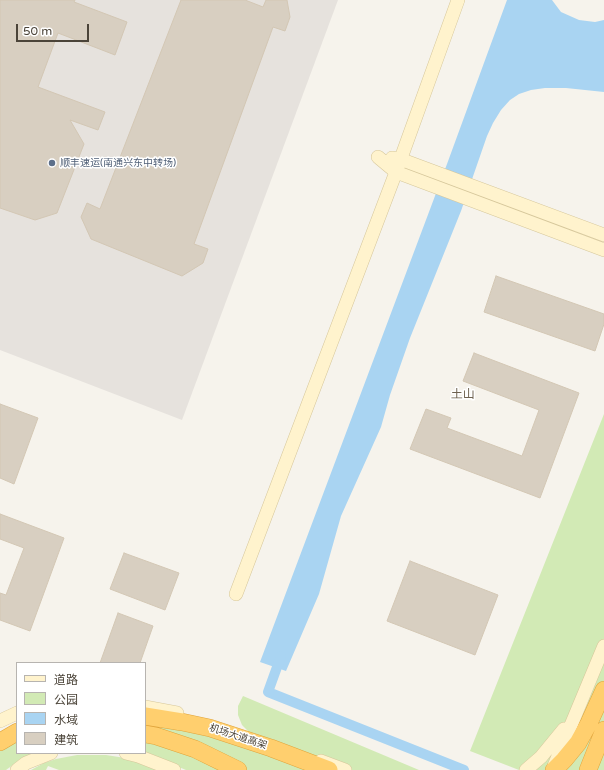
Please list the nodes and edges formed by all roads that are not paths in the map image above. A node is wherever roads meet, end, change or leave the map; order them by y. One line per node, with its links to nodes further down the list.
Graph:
1 (458, 0): 2 (street)
2 (400, 159): 3 (street); 3 (street); 4 (street)
3 (396, 172): 5 (street); 6 (street)
4 (604, 235)
5 (604, 250)
6 (236, 594)
7 (604, 646): 11 (street)
8 (604, 690): 24 (highway)
9 (146, 707): 22 (street)
10 (16, 713): 13 (street)
11 (576, 713): 23 (street); 24 (street)
12 (146, 716): 21 (highway, 机场大道高架)
13 (0, 721)
14 (146, 734): 20 (highway)
15 (601, 737): 25 (highway); 26 (highway)
16 (48, 754): 18 (street)
17 (130, 754): 19 (street)
18 (17, 770)
19 (174, 770)
20 (238, 770)
21 (329, 770)
22 (345, 770)
23 (526, 770)
24 (553, 770)
25 (588, 770)
26 (592, 770)

